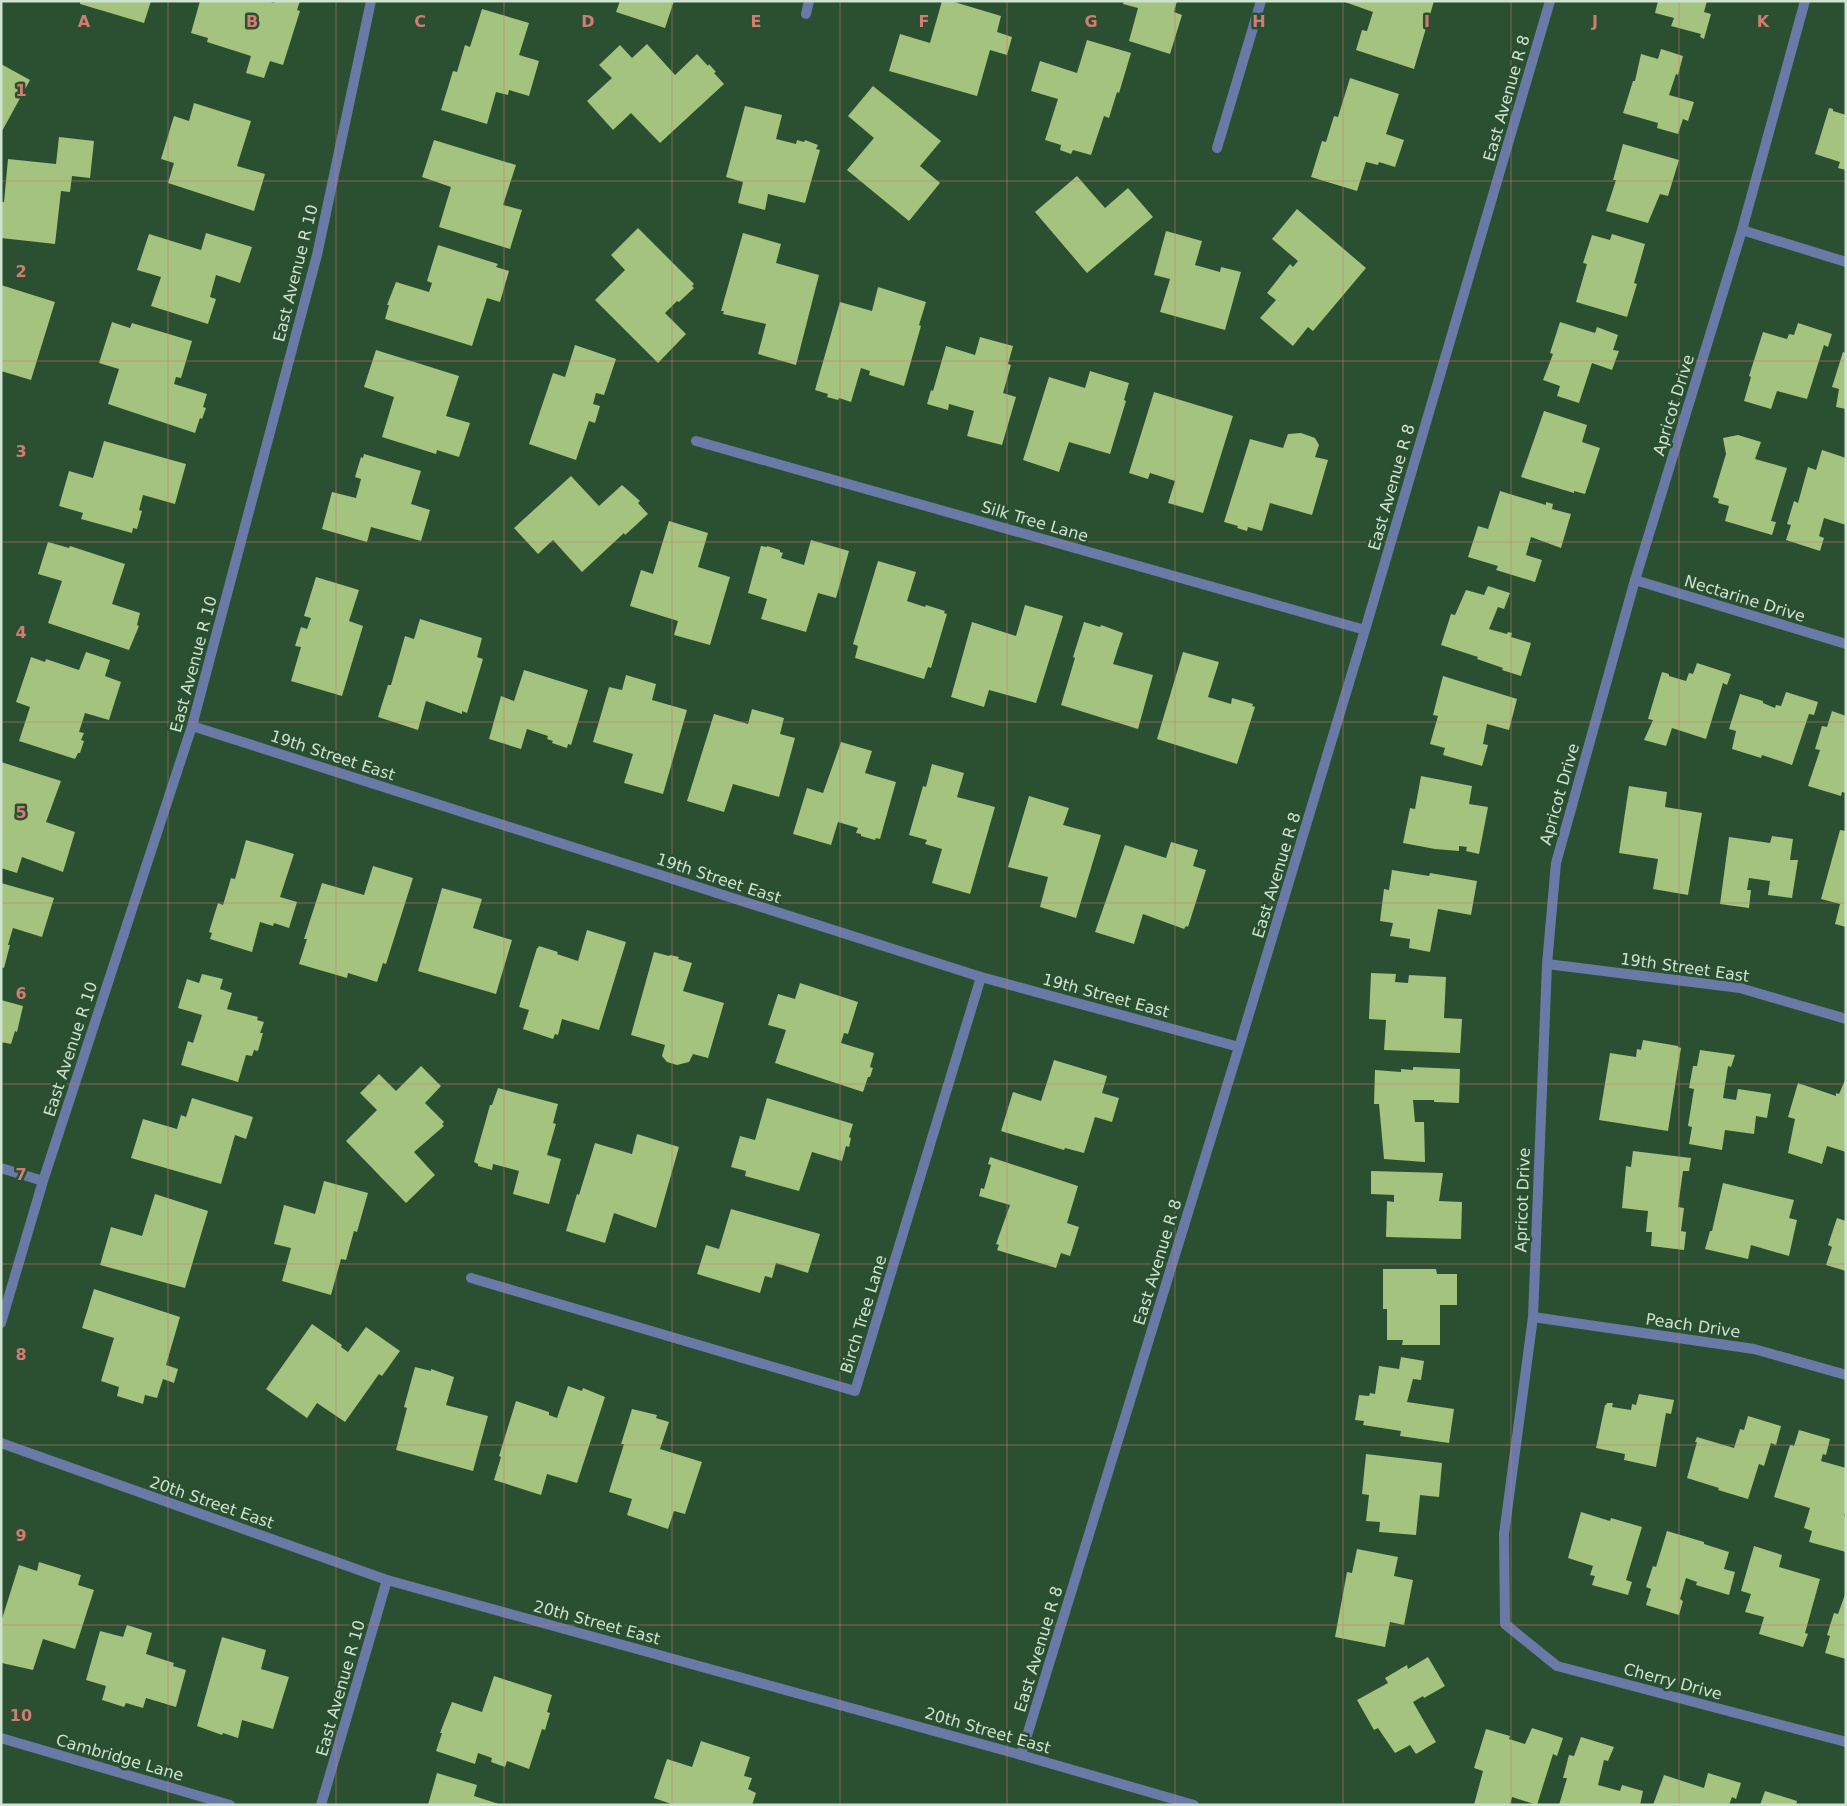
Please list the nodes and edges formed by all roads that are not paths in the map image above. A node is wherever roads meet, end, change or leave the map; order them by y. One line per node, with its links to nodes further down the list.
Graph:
1 (371, 1): 14 (street, East Avenue R 10)
2 (809, 1): 6 (street)
3 (1261, 1): 7 (street)
4 (1550, 1): 12 (street, East Avenue R 8)
5 (1805, 1): 8 (street, Apricot Drive)
6 (806, 14)
7 (1217, 148)
8 (1742, 230): 9 (street); 11 (street, Apricot Drive)
9 (1846, 262)
10 (696, 441): 12 (street, Silk Tree Lane)
11 (1635, 580): 13 (street, Nectarine Drive); 15 (street, Apricot Drive)
12 (1365, 630): 18 (street, East Avenue R 8)
13 (1846, 644)
14 (192, 726): 16 (street, 19th Street East); 20 (street, East Avenue R 10)
15 (1546, 964): 17 (street, 19th Street East); 22 (street, Apricot Drive)
16 (981, 977): 18 (street, 19th Street East); 21 (street, Birch Tree Lane)
17 (1846, 1019)
18 (1239, 1047): 30 (street, East Avenue R 8)
19 (1, 1168): 20 (street)
20 (43, 1180): 23 (street, East Avenue R 10)
21 (471, 1278)
22 (1533, 1317): 24 (street, Peach Drive); 27 (street, Apricot Drive)
23 (1, 1323)
24 (1846, 1375)
25 (1, 1443): 26 (street, 20th Street East)
26 (387, 1580): 30 (street, 20th Street East); 33 (street, East Avenue R 10)
27 (1505, 1624): 29 (street, Cherry Drive)
28 (1, 1738): 32 (street, Cambridge Lane)
29 (1846, 1742)
30 (1021, 1755): 31 (street, 20th Street East)
31 (1191, 1804)
32 (230, 1805)
33 (321, 1805)

